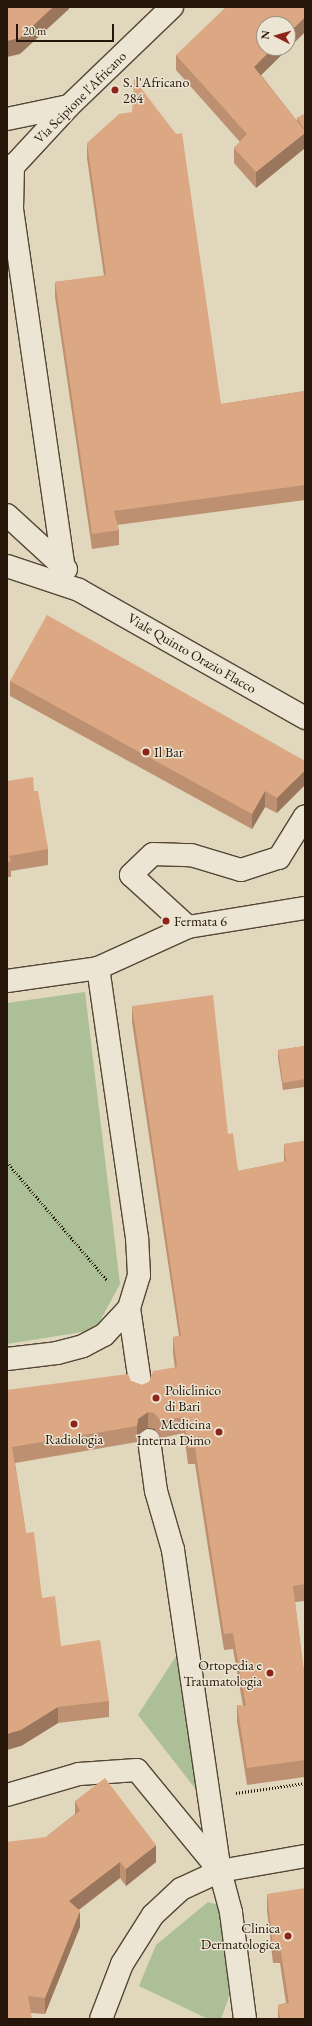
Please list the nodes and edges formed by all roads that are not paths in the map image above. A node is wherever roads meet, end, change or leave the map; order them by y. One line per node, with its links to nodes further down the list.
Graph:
1 (172, 7): 2 (street, Via Scipione l'Africano)
2 (69, 106): 3 (street); 4 (street, Via Scipione l'Africano)
3 (7, 119)
4 (10, 169): 6 (street)
5 (7, 515): 6 (street)
6 (62, 564): 8 (street)
7 (7, 566): 8 (street, Viale Quinto Orazio Flacco)
8 (79, 590): 9 (street, Viale Quinto Orazio Flacco)
9 (305, 718)
10 (305, 816): 12 (street)
11 (305, 908): 12 (street)
12 (188, 927): 13 (street)
13 (98, 968): 14 (street); 15 (street)
14 (7, 981)
15 (129, 1308): 16 (street); 17 (street)
16 (7, 1358)
17 (140, 1389)
18 (149, 1440): 21 (street)
19 (7, 1795): 21 (street)
20 (305, 1856): 21 (street)
21 (220, 1871): 22 (street); 23 (street)
22 (101, 2019)
23 (245, 2019)

